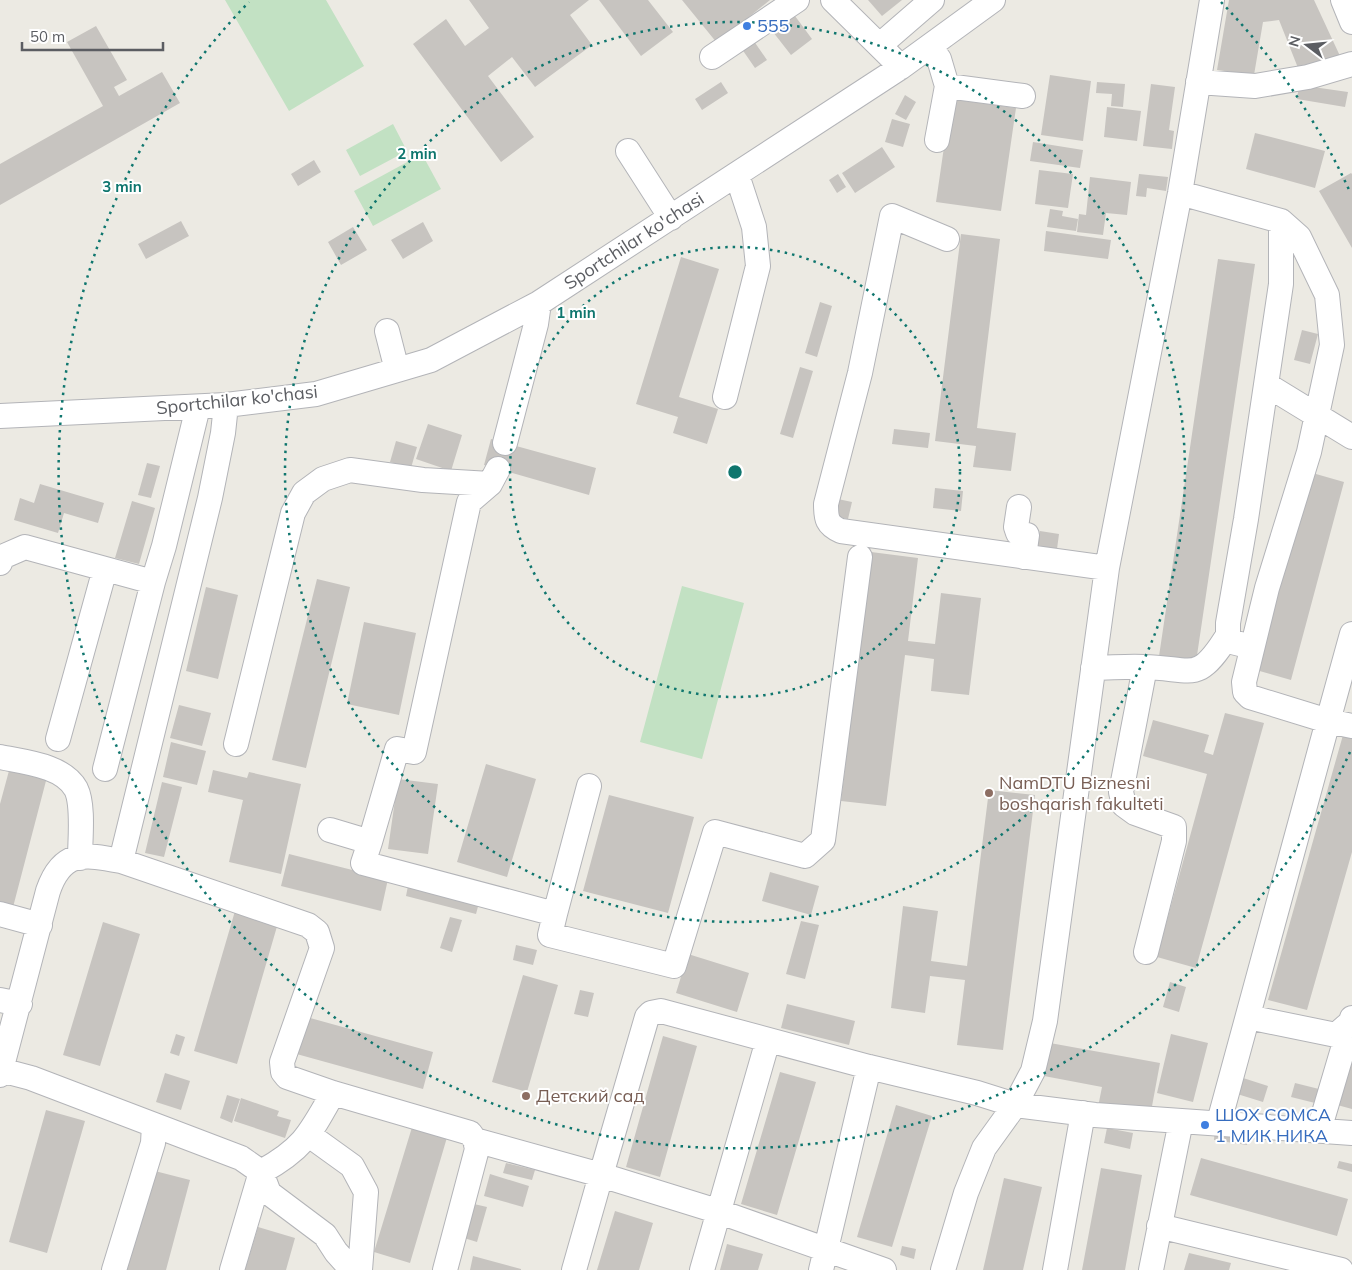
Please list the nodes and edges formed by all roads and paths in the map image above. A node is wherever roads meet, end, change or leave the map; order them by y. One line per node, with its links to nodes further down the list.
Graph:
1 (797, 0): 10 (street)
2 (833, 0): 8 (street)
3 (932, 0): 8 (street)
4 (1212, 0): 13 (street)
5 (1343, 0): 7 (street)
6 (986, 2): 9 (street, Sportchilar ko'chasi)
7 (1352, 22)
8 (880, 45): 12 (street)
9 (930, 47): 12 (street, Sportchilar ko'chasi); 14 (street)
10 (712, 58)
11 (1352, 64): 13 (street)
12 (901, 67): 18 (street, Sportchilar ko'chasi)
13 (1198, 82): 19 (street)
14 (947, 86): 15 (street); 16 (street)
15 (1023, 96)
16 (937, 140)
17 (628, 152): 20 (street)
18 (740, 183): 20 (street, Sportchilar ko'chasi); 27 (street)
19 (1180, 193): 21 (street); 39 (street)
20 (671, 218): 23 (street, Sportchilar ko'chasi)
21 (1281, 221): 26 (street); 31 (street)
22 (947, 239): 36 (street)
23 (539, 303): 25 (street, Sportchilar ko'chasi); 33 (street)
24 (387, 331): 25 (street)
25 (397, 370): 28 (street, Sportchilar ko'chasi)
26 (1267, 385): 31 (street); 42 (street)
27 (725, 397)
28 (226, 405): 29 (street, Sportchilar ko'chasi); 56 (street)
29 (198, 406): 30 (street, Sportchilar ko'chasi); 40 (street)
30 (0, 416)
31 (1318, 417): 32 (street); 43 (street)
32 (1352, 437)
33 (505, 443)
34 (1018, 507): 36 (street)
35 (860, 557): 58 (street)
36 (1024, 557): 39 (street)
37 (0, 563): 38 (street)
38 (105, 568): 40 (street); 48 (street)
39 (1107, 568): 45 (street)
40 (153, 582): 51 (street)
41 (1352, 634): 46 (street)
42 (1228, 635): 43 (street); 44 (street)
43 (1252, 647): 46 (street)
44 (1145, 667): 45 (street); 60 (street)
45 (1093, 668): 68 (street)
46 (1328, 720): 47 (street); 62 (street)
47 (1352, 726)
48 (58, 739)
49 (236, 744): 54 (street)
50 (0, 757): 55 (street)
51 (105, 769)
52 (589, 786): 58 (street)
53 (330, 830): 54 (street)
54 (370, 842): 58 (street)
55 (80, 858): 56 (street); 59 (street)
56 (121, 861): 67 (street)
57 (0, 914): 59 (street)
58 (555, 914)
59 (40, 926): 61 (street)
60 (1146, 952)
61 (10, 1002): 66 (street)
62 (1248, 1016): 63 (street); 71 (street)
63 (1351, 1020): 73 (street)
64 (768, 1040): 65 (street); 78 (street); 79 (street)
65 (869, 1067): 68 (street); 82 (street)
66 (1, 1072): 72 (street)
67 (333, 1093): 75 (street); 76 (street)
68 (1015, 1105): 69 (street); 92 (street)
69 (1083, 1113): 70 (street); 93 (street)
70 (1181, 1122): 71 (street); 80 (street)
71 (1219, 1122): 73 (street)
72 (154, 1125): 77 (street); 84 (street)
73 (1319, 1130): 74 (street)
74 (1352, 1133)
75 (309, 1135): 77 (street); 87 (street)
76 (476, 1140): 78 (street); 88 (street)
77 (261, 1172): 81 (street); 85 (street)
78 (601, 1175): 79 (street); 89 (street)
79 (717, 1212): 82 (street); 90 (street)
80 (1159, 1226): 83 (street); 94 (street)
81 (333, 1261): 86 (street)
82 (823, 1261): 91 (street)
83 (1262, 1261): 95 (street)
84 (114, 1270)
85 (232, 1270)
86 (352, 1270)
87 (360, 1270)
88 (445, 1270)
89 (574, 1270)
90 (702, 1270)
91 (884, 1270)
92 (943, 1270)
93 (1055, 1270)
94 (1151, 1270)
95 (1340, 1270)

